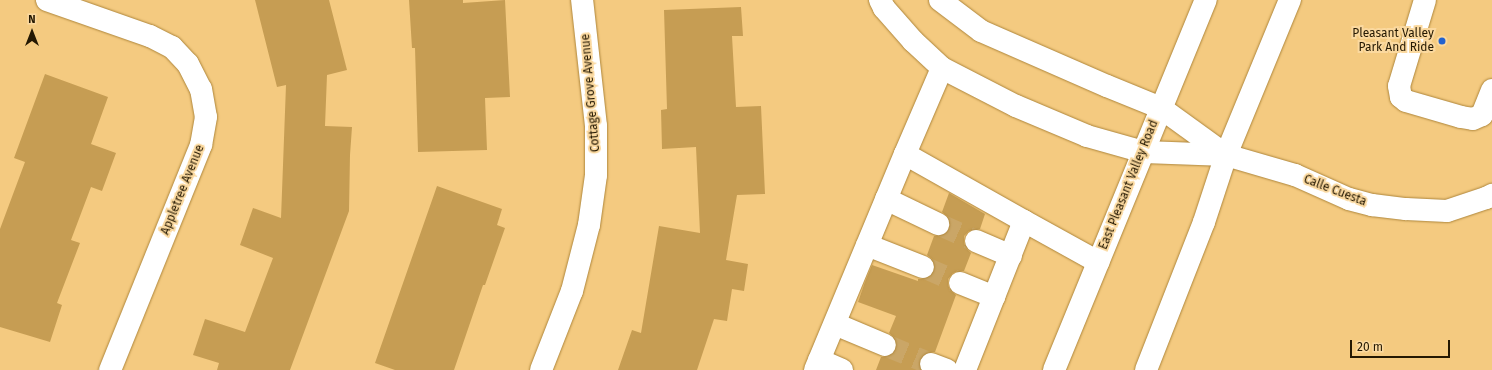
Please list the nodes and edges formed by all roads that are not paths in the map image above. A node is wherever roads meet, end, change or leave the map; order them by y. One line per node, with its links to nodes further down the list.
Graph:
1 (47, 0): 28 (main road, Appletree Avenue)
2 (582, 0): 29 (main road, Cottage Grove Avenue)
3 (880, 0): 8 (main road)
4 (940, 0): 10 (main road)
5 (1206, 0): 10 (main road, East Pleasant Valley Road)
6 (1290, 0): 13 (main road)
7 (1425, 0): 9 (main road)
8 (942, 68): 11 (main road); 12 (main road)
9 (1492, 90)
10 (1161, 108): 11 (main road, East Pleasant Valley Road); 13 (main road)
11 (1144, 152): 13 (main road); 21 (main road, East Pleasant Valley Road)
12 (905, 154): 15 (main road); 16 (main road)
13 (1226, 155): 14 (main road, Calle Cuesta); 33 (main road)
14 (1492, 195)
15 (886, 199): 17 (main road); 19 (main road)
16 (1024, 221): 20 (main road); 21 (main road)
17 (938, 224)
18 (976, 241): 20 (main road)
19 (867, 246): 22 (main road); 25 (main road)
20 (1010, 256): 24 (main road)
21 (1098, 262): 32 (main road, East Pleasant Valley Road)
22 (923, 267)
23 (960, 283): 24 (main road)
24 (994, 297): 31 (main road)
25 (835, 324): 26 (main road); 27 (main road)
26 (885, 345)
27 (817, 365): 30 (main road)
28 (110, 370)
29 (541, 370)
30 (842, 370)
31 (965, 370)
32 (1054, 370)
33 (1146, 370)

